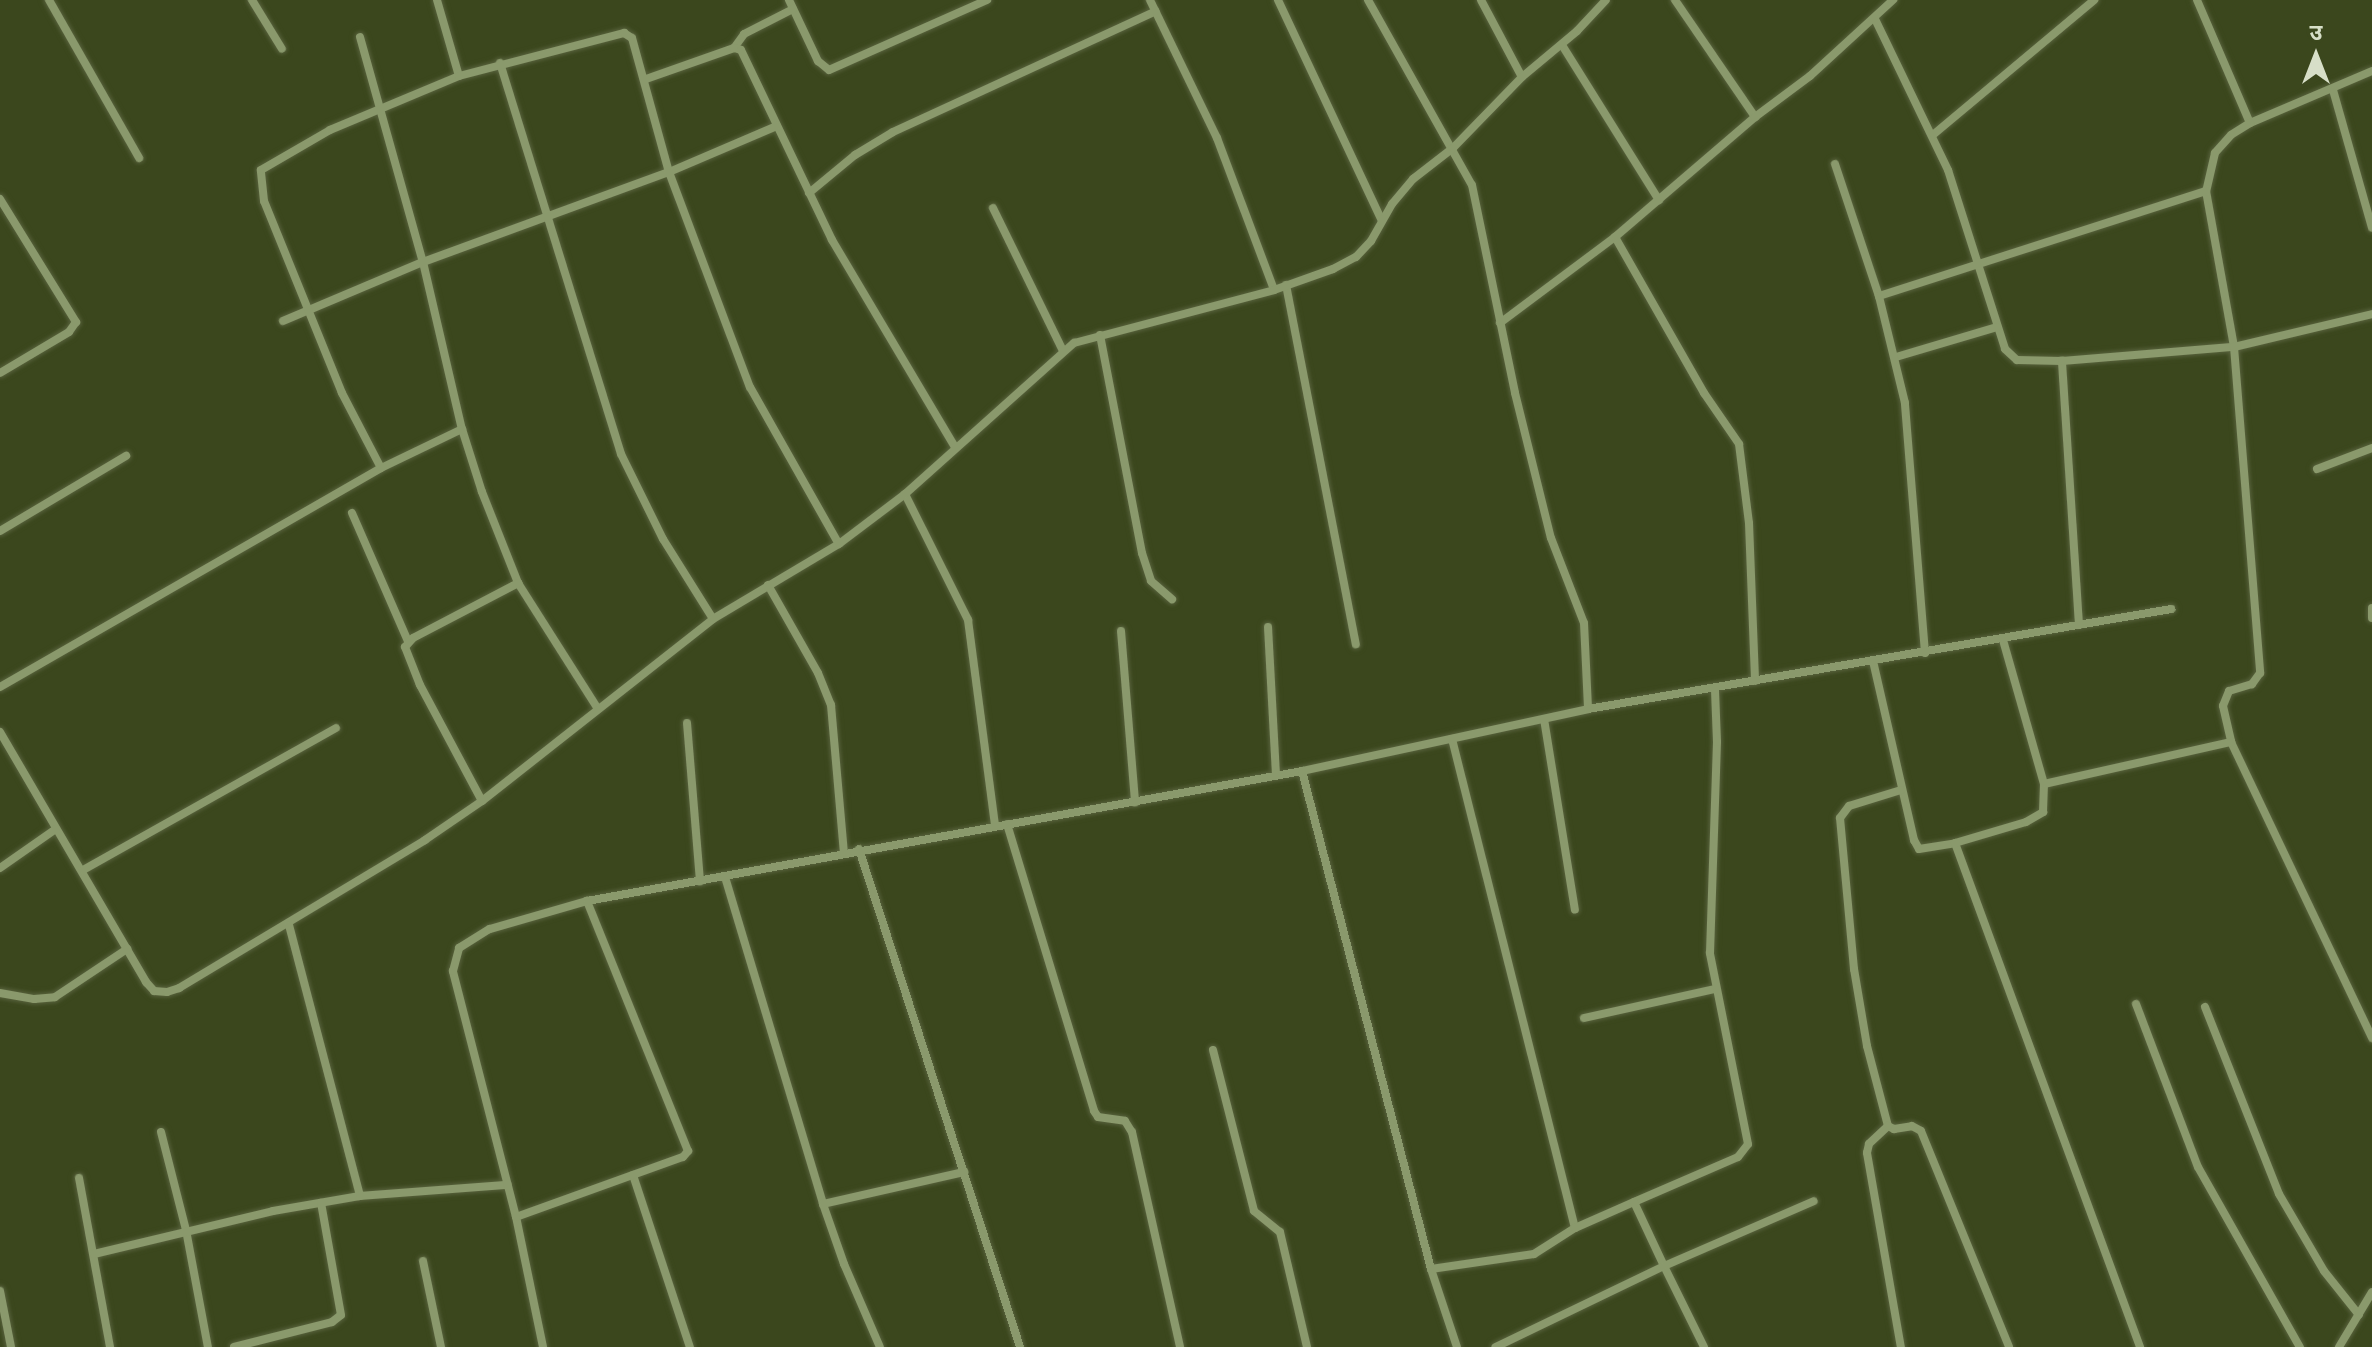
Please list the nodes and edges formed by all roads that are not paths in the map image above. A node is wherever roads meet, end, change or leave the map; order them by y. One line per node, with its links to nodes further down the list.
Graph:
1 (49, 0): 35 (street)
2 (252, 0): 22 (street)
3 (437, 0): 25 (street)
4 (987, 0): 15 (street)
5 (1150, 0): 17 (street)
6 (1278, 0): 44 (street)
7 (1368, 0): 34 (street)
8 (1481, 0): 26 (street)
9 (1591, 0): 16 (street)
10 (1606, 0): 16 (street)
11 (1675, 0): 30 (street)
12 (1893, 0): 18 (street)
13 (2094, 0): 33 (street)
14 (2197, 0): 31 (street)
15 (791, 5): 21 (street)
16 (1595, 10): 20 (street)
17 (1156, 11): 39 (street); 50 (street)
18 (1875, 19): 30 (street); 33 (street)
19 (360, 37): 29 (street)
20 (1562, 45): 26 (street); 41 (street)
21 (734, 48): 27 (street); 32 (street)
22 (282, 49)
23 (500, 63): 25 (street); 27 (street); 43 (street)
24 (2372, 71): 28 (street)
25 (459, 76): 29 (street)
26 (1522, 77): 34 (street)
27 (646, 79): 37 (street)
28 (2333, 90): 31 (street); 45 (street)
29 (379, 107): 48 (street); 52 (street)
30 (1755, 117): 41 (street)
31 (2250, 123): 38 (street)
32 (777, 126): 37 (street); 39 (street)
33 (1934, 134): 47 (street)
34 (1453, 148): 44 (street); 55 (street)
35 (139, 158)
36 (1835, 164): 51 (street)
37 (669, 172): 43 (street); 72 (street)
38 (2206, 191): 47 (street); 58 (street)
39 (809, 193): 64 (street)
40 (0, 199): 62 (street)
41 (1659, 200): 46 (street)
42 (993, 208): 59 (street)
43 (549, 216): 48 (street); 79 (street)
44 (1382, 221): 49 (street)
45 (2372, 228)
46 (1615, 237): 55 (street); 88 (street)
47 (1979, 261): 51 (street); 56 (street)
48 (423, 262): 52 (street); 63 (street)
49 (1286, 285): 50 (street); 85 (street)
50 (1274, 290): 57 (street)
51 (1879, 296): 60 (street)
52 (310, 311): 54 (street); 67 (street)
53 (2372, 314): 58 (street)
54 (283, 321)
55 (1500, 323): 92 (street)
56 (1997, 327): 60 (street); 61 (street)
57 (1100, 335): 59 (street); 75 (street)
58 (2234, 347): 61 (street); 98 (street)
59 (1063, 351): 64 (street)
60 (1896, 357): 86 (street)
61 (2062, 361): 80 (street)
62 (0, 373)
63 (462, 429): 67 (street); 73 (street)
64 (955, 447): 69 (street)
65 (2372, 448): 68 (street)
66 (126, 456): 71 (street)
67 (381, 468): 89 (street)
68 (2317, 469)
69 (905, 494): 72 (street); 106 (street)
70 (352, 513): 84 (street)
71 (0, 531)
72 (839, 544): 74 (street)
73 (518, 583): 84 (street); 91 (street)
74 (768, 585): 79 (street); 110 (street)
75 (1172, 599)
76 (2372, 608): 78 (street)
77 (2171, 609): 80 (street)
78 (2372, 618)
79 (713, 619): 91 (street)
80 (2079, 625): 83 (street)
81 (1268, 627): 100 (street)
82 (1121, 631): 104 (street)
83 (2003, 640): 86 (street); 101 (street)
84 (408, 641): 103 (street)
85 (1356, 644)
86 (1925, 653): 87 (street)
87 (1873, 661): 88 (street); 102 (street)
88 (1755, 681): 90 (street)
89 (0, 687)
90 (1715, 689): 92 (street); 119 (street)
91 (598, 709): 103 (street)
92 (1588, 709): 93 (street)
93 (1544, 719): 97 (street); 116 (street)
94 (687, 723): 114 (street)
95 (336, 728): 112 (street)
96 (0, 732): 107 (street)
97 (1452, 739): 99 (street); 139 (street)
98 (2231, 742): 101 (street); 124 (street)
99 (1302, 771): 100 (street); 144 (street)
100 (1276, 775): 104 (street)
101 (2044, 784): 108 (street)
102 (1901, 790): 108 (street); 127 (street)
103 (482, 801): 117 (street)
104 (1135, 802): 105 (street)
105 (1007, 824): 106 (street); 157 (street)
106 (995, 826): 109 (street)
107 (56, 829): 111 (street); 112 (street)
108 (1955, 843): 164 (street)
109 (859, 849): 110 (street); 129 (street)
110 (844, 853): 113 (street)
111 (0, 868)
112 (83, 870): 118 (street)
113 (725, 877): 114 (street); 137 (street)
114 (700, 881): 115 (street)
115 (587, 901): 130 (street); 132 (street)
116 (1575, 910)
117 (289, 925): 118 (street); 133 (street)
118 (127, 949): 120 (street)
119 (1715, 989): 123 (street); 135 (street)
120 (0, 993)
121 (2136, 1004): 165 (street)
122 (2205, 1007): 147 (street)
123 (1584, 1018)
124 (2369, 1022): 125 (street)
125 (2372, 1038)
126 (1213, 1050): 158 (street)
127 (1888, 1126): 162 (street); 163 (street)
128 (161, 1132): 140 (street)
129 (964, 1172): 137 (street); 156 (street)
130 (633, 1175): 138 (street); 154 (street)
131 (79, 1178): 141 (street)
132 (508, 1185): 133 (street); 138 (street)
133 (360, 1196): 136 (street)
134 (1814, 1201): 143 (street)
135 (1634, 1202): 139 (street); 143 (street)
136 (321, 1203): 140 (street); 151 (street)
137 (823, 1204): 155 (street)
138 (516, 1217): 153 (street)
139 (1575, 1228): 144 (street)
140 (186, 1230): 141 (street); 150 (street)
141 (94, 1254): 149 (street)
142 (423, 1261): 152 (street)
143 (1664, 1266): 160 (street); 161 (street)
144 (1431, 1269): 159 (street)
145 (0, 1291): 148 (street)
146 (2372, 1292): 147 (street)
147 (2359, 1315): 166 (street)
148 (11, 1347)
149 (110, 1347)
150 (208, 1347)
151 (234, 1347)
152 (441, 1347)
153 (543, 1347)
154 (690, 1347)
155 (880, 1347)
156 (1020, 1347)
157 (1180, 1347)
158 (1307, 1347)
159 (1457, 1347)
160 (1496, 1347)
161 (1704, 1347)
162 (1901, 1347)
163 (2009, 1347)
164 (2140, 1347)
165 (2300, 1347)
166 (2339, 1347)

